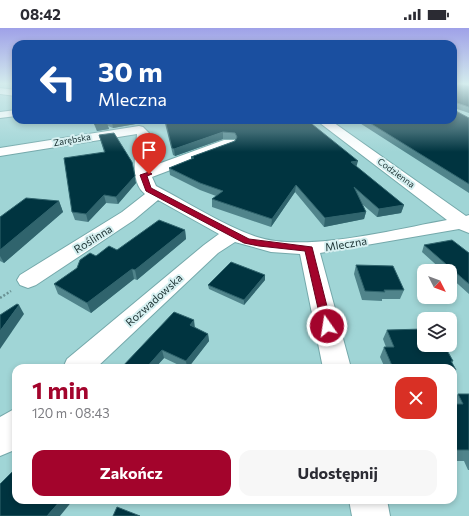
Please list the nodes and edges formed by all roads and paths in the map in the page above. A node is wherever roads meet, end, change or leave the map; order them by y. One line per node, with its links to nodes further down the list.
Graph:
1 (12, 114): 2 (street)
2 (0, 115)
3 (328, 124): 9 (street, Codzienna)
4 (143, 133): 6 (street, Zarębska); 7 (street, Mleczna)
5 (229, 143): 7 (street)
6 (0, 152)
7 (143, 175): 8 (street, Mleczna)
8 (155, 194): 10 (street, Mleczna); 12 (street, Roślinna)
9 (467, 224): 11 (street, Mleczna)
10 (233, 234): 11 (street, Mleczna); 13 (street, Rozwadowska)
11 (309, 249): 14 (street)
12 (28, 280)
13 (82, 364)
14 (336, 364)
15 (12, 428): 16 (street)
16 (0, 439)
17 (369, 504): 18 (street)
18 (371, 516)

